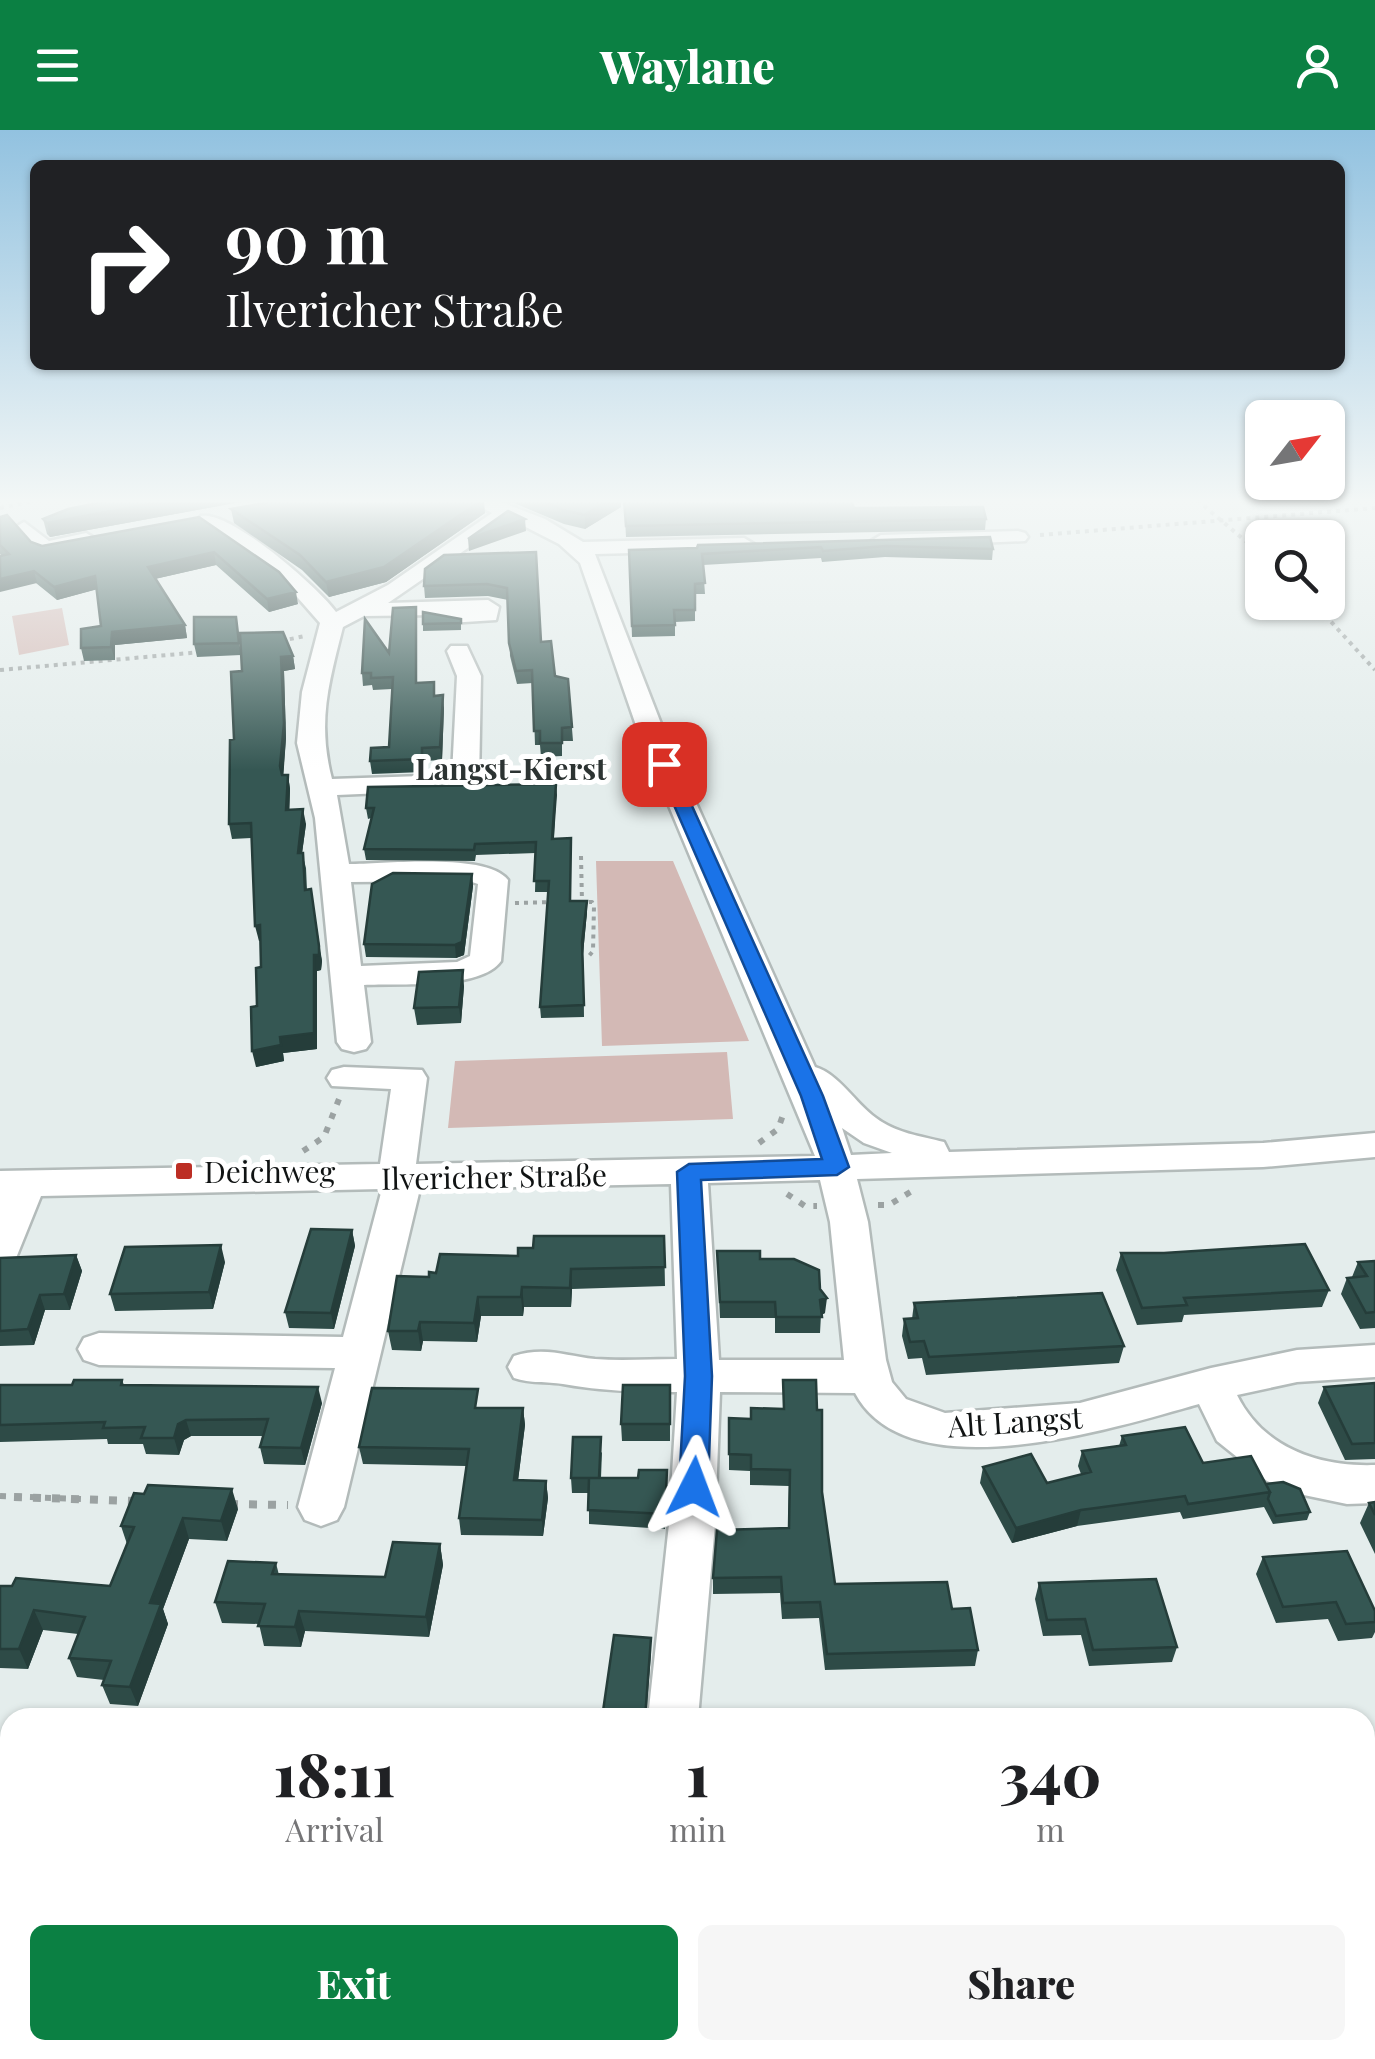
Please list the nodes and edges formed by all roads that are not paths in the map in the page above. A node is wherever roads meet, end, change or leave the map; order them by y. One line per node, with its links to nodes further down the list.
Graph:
1 (309, 590): 6 (street)
2 (392, 590): 5 (street)
3 (601, 590): 12 (street)
4 (449, 608): 5 (street)
5 (363, 610): 6 (street)
6 (331, 628): 8 (street)
7 (459, 651): 8 (street)
8 (323, 787): 9 (street)
9 (336, 874): 10 (street); 10 (street)
10 (347, 976): 11 (street)
11 (354, 1042)
12 (797, 1062): 15 (street); 16 (street)
13 (344, 1078): 18 (street)
14 (1375, 1145): 15 (street, Ilvericher Straße)
15 (1006, 1161): 16 (street, Ilvericher Straße)
16 (837, 1167): 17 (street, Ilvericher Straße); 26 (street)
17 (689, 1172): 18 (street, Ilvericher Straße); 25 (street)
18 (400, 1178): 19 (street, Ilvericher Straße); 22 (street)
19 (13, 1185): 20 (street)
20 (0, 1253)
21 (98, 1349): 22 (street)
22 (360, 1353): 29 (street)
23 (1375, 1360): 27 (street, Alt Langst)
24 (529, 1367): 25 (street)
25 (699, 1376): 26 (street); 30 (street)
26 (870, 1377): 27 (street, Alt Langst)
27 (1211, 1384): 28 (street)
28 (1375, 1484)
29 (322, 1506)
30 (674, 1708)

